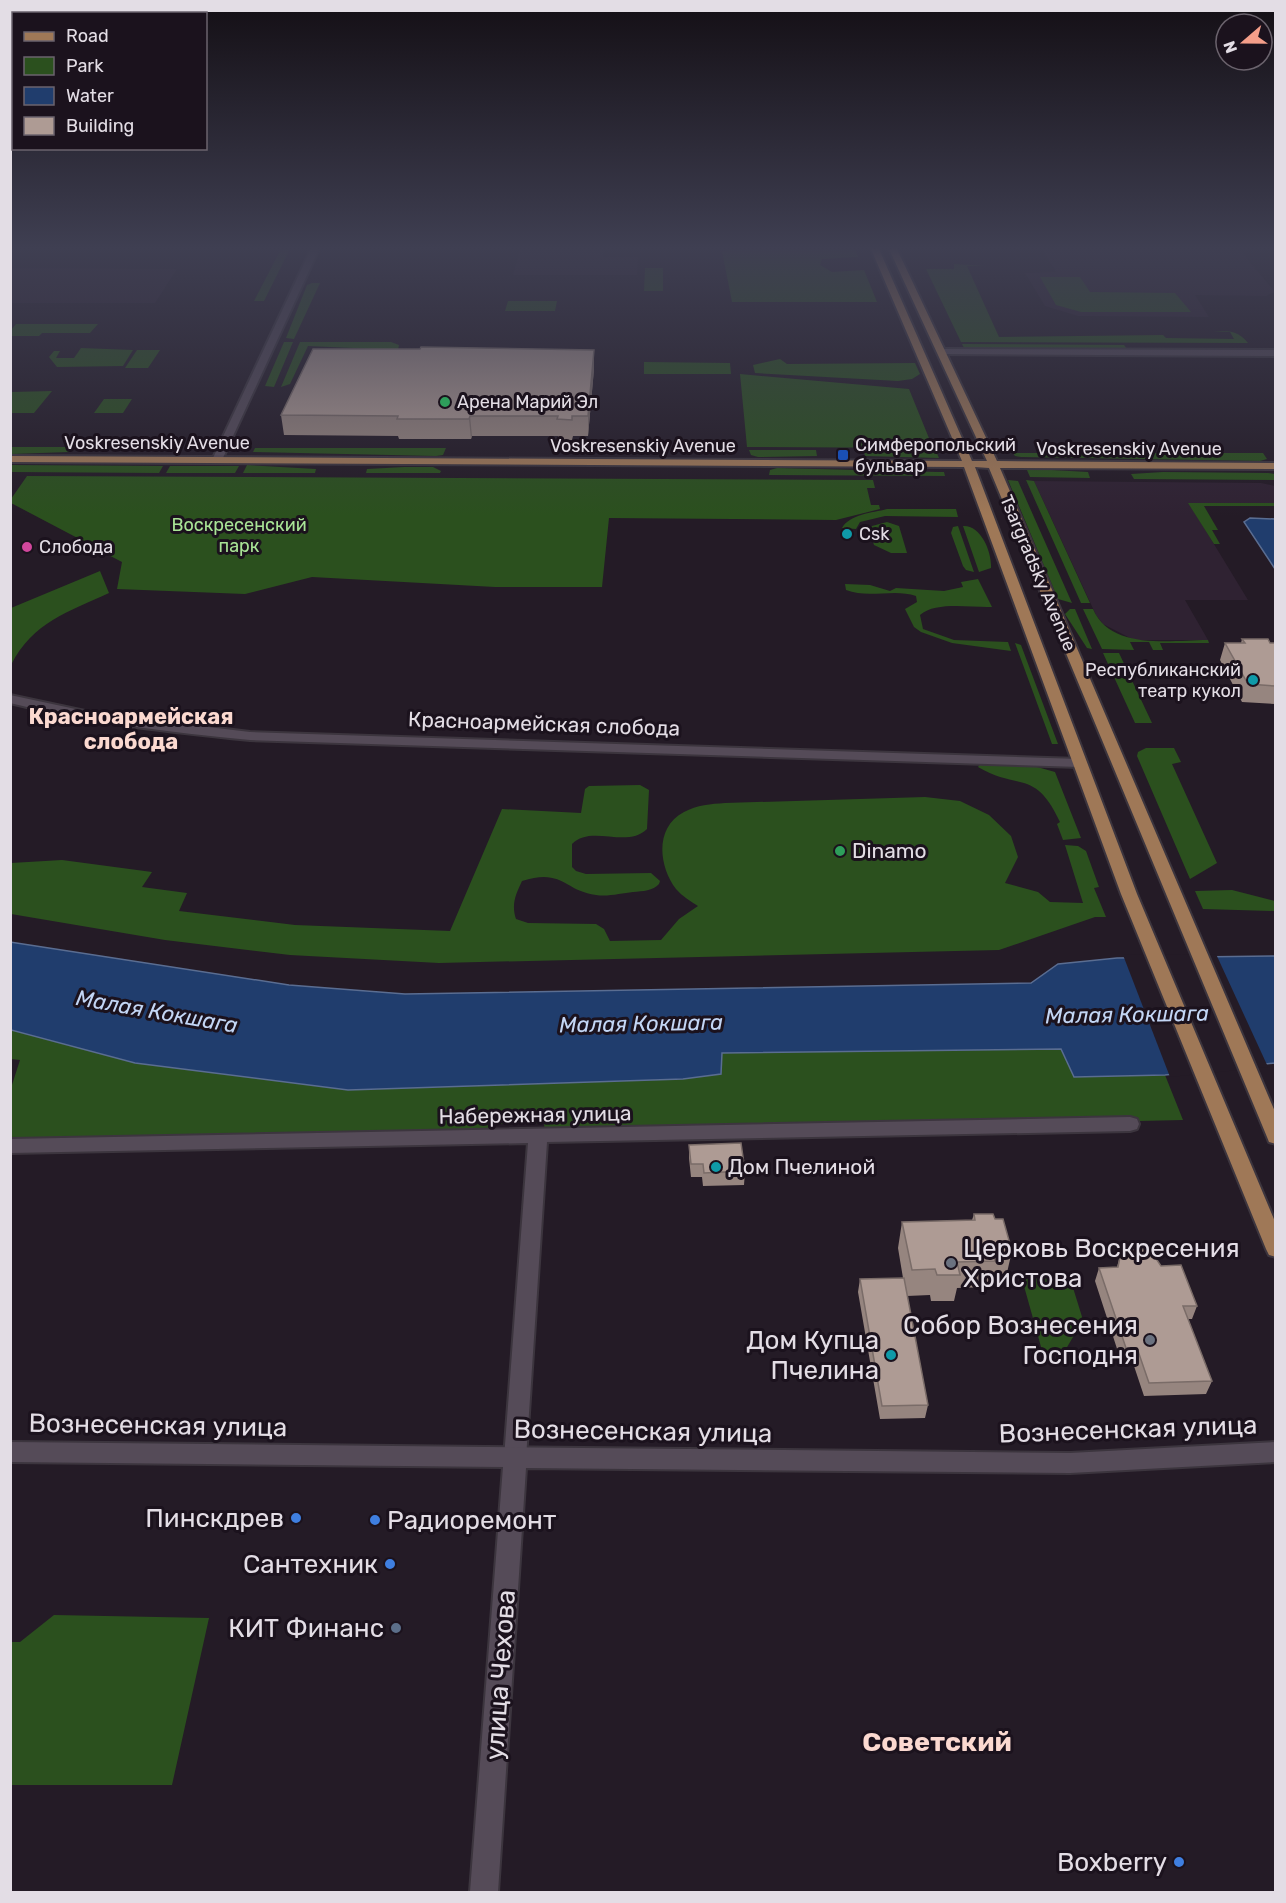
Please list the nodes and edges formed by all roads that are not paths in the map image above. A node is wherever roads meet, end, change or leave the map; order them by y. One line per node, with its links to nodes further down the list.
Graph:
1 (273, 338): 7 (street)
2 (915, 338): 8 (main road, Tsargradsky Avenue)
3 (934, 338): 4 (main road, Tsargradsky Avenue)
4 (941, 352): 5 (street); 9 (main road, Tsargradsky Avenue)
5 (1275, 353)
6 (10, 459): 7 (main road, Voskresenskiy Avenue)
7 (216, 460): 8 (main road, Voskresenskiy Avenue)
8 (968, 464): 9 (main road, Voskresenskiy Avenue); 12 (main road, Tsargradsky Avenue)
9 (993, 464): 10 (main road, Voskresenskiy Avenue); 15 (main road, Tsargradsky Avenue)
10 (1275, 466)
11 (10, 699): 12 (street, Красноармейская слобода)
12 (1080, 763): 17 (main road, Tsargradsky Avenue)
13 (1130, 1124): 14 (street, Набережная улица)
14 (538, 1137): 16 (street, Набережная улица); 20 (street, улица Чехова)
15 (1275, 1137)
16 (10, 1146)
17 (1275, 1249)
18 (10, 1452): 20 (street, Вознесенская улица)
19 (1275, 1452): 20 (street, Вознесенская улица)
20 (515, 1458): 21 (street, улица Чехова)
21 (484, 1893)

